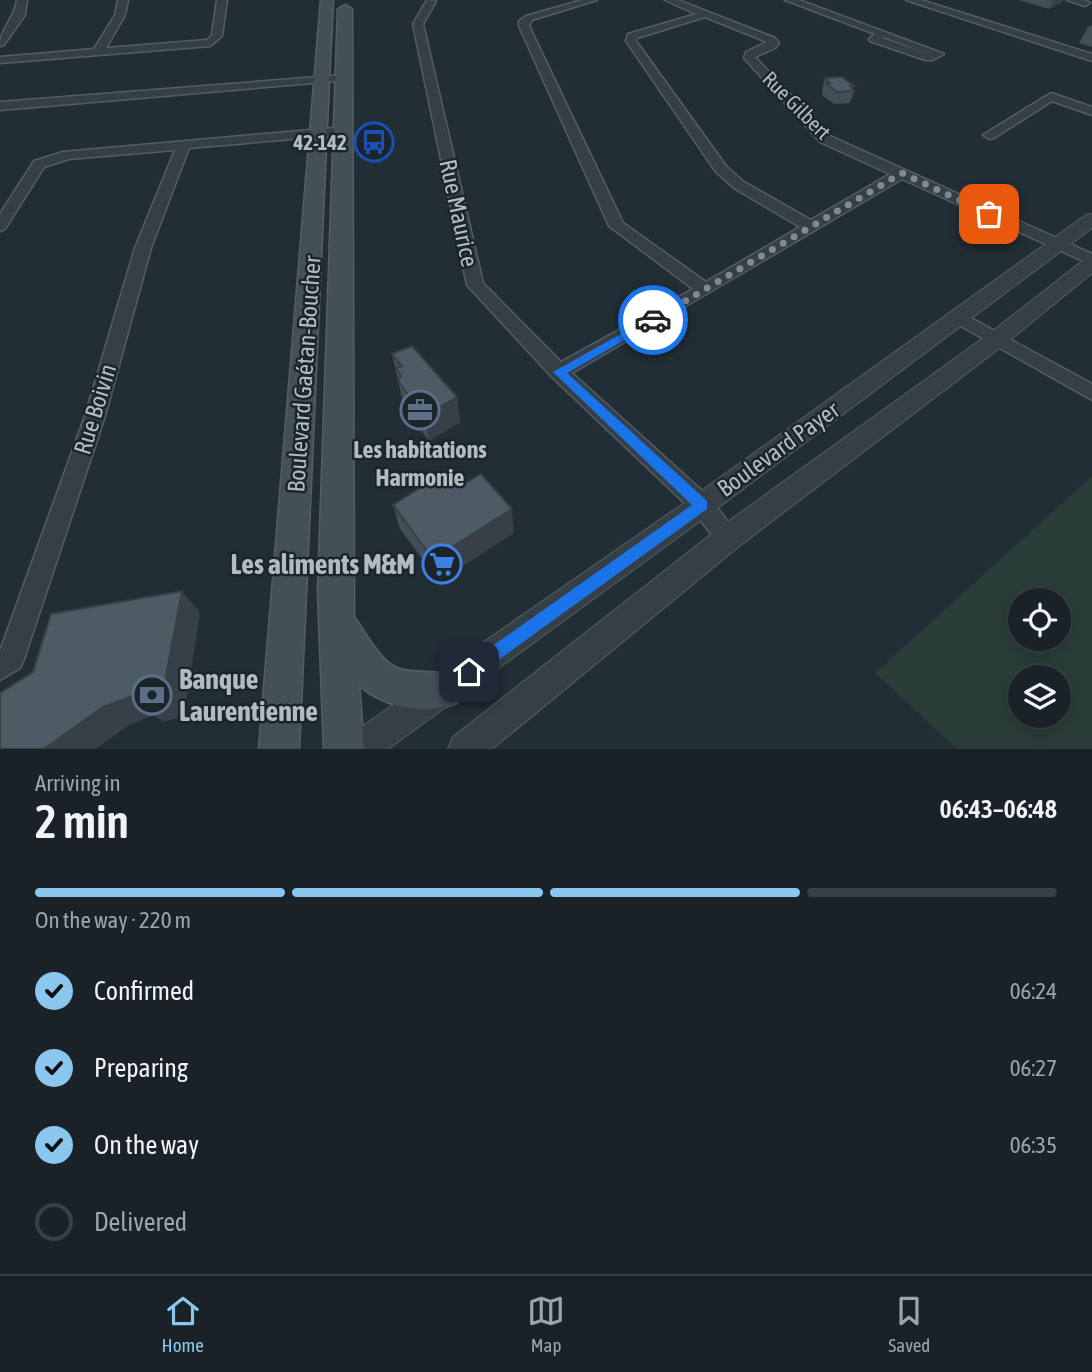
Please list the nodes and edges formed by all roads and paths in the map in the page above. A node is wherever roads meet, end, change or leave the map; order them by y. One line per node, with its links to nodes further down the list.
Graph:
1 (22, 0): 15 (street)
2 (123, 0): 16 (street)
3 (222, 0): 16 (street)
4 (327, 0): 20 (main road, Boulevard Gaétan-Boucher)
5 (343, 0): 19 (main road, Boulevard Gaétan-Boucher)
6 (431, 0): 38 (street, Rue Maurice)
7 (592, 0): 33 (street)
8 (670, 0): 13 (street, Rue Gilbert)
9 (790, 0): 14 (street)
10 (911, 0): 17 (street)
11 (1072, 0): 12 (street)
12 (1085, 4)
13 (705, 14): 27 (street, Rue Gilbert); 30 (street)
14 (882, 34): 14 (street)
15 (0, 43)
16 (98, 52): 18 (street)
17 (1092, 58)
18 (0, 60)
19 (344, 78): 20 (street); 23 (main road, Boulevard Gaétan-Boucher)
20 (321, 79): 21 (street); 24 (main road, Boulevard Gaétan-Boucher)
21 (0, 106)
22 (1092, 111): 25 (street)
23 (344, 131): 24 (street); 36 (main road, Boulevard Gaétan-Boucher)
24 (319, 133): 26 (street); 37 (main road, Boulevard Gaétan-Boucher)
25 (989, 135)
26 (183, 146): 29 (street); 43 (street, Rue Boivin)
27 (902, 173): 30 (street); 31 (street, Rue Gilbert)
28 (1092, 219): 31 (street, Boulevard Payer)
29 (0, 226)
30 (810, 226): 33 (street)
31 (1055, 245): 32 (street, Rue Gilbert); 34 (street, Boulevard Payer)
32 (1092, 261): 35 (street, Boulevard Payer)
33 (705, 290): 38 (street)
34 (958, 317): 35 (street); 40 (street, Boulevard Payer)
35 (998, 339): 39 (street); 41 (street, Boulevard Payer)
36 (339, 355): 37 (main road); 42 (main road, Boulevard Gaétan-Boucher)
37 (304, 360): 45 (main road, Boulevard Gaétan-Boucher)
38 (559, 372): 40 (street, Rue Maurice)
39 (1092, 393)
40 (702, 505): 41 (street, Rue Maurice); 44 (street, Boulevard Payer)
41 (728, 538): 48 (street, Boulevard Payer)
42 (338, 625): 44 (main road); 46 (main road, Boulevard Gaétan-Boucher)
43 (0, 667)
44 (443, 690): 47 (street, Boulevard Payer)
45 (279, 749)
46 (344, 749)
47 (359, 749)
48 (466, 749)

